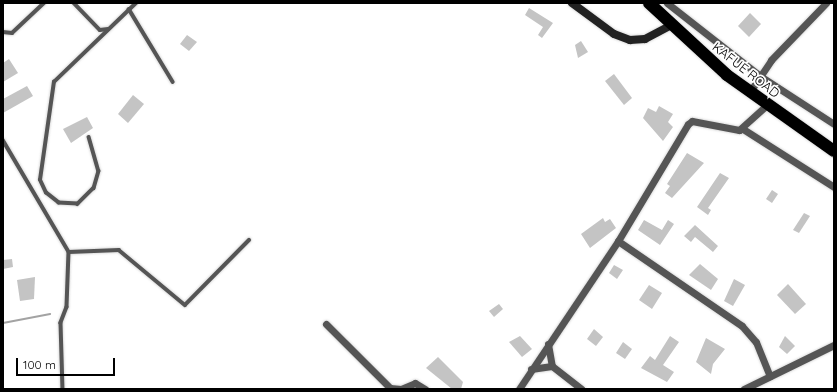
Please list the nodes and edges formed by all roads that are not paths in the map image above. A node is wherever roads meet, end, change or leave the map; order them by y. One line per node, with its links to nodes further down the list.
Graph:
1 (44, 3): 11 (lane)
2 (74, 3): 10 (lane)
3 (136, 3): 8 (lane)
4 (572, 3): 9 (street)
5 (649, 3): 9 (highway, KAFUE ROAD)
6 (667, 3): 12 (street)
7 (826, 3): 12 (street)
8 (129, 9): 10 (lane); 13 (lane)
9 (671, 25): 14 (highway, KAFUE ROAD)
10 (108, 29): 18 (lane)
11 (3, 32)
12 (760, 76): 14 (street); 16 (street)
13 (173, 82)
14 (749, 93): 15 (highway, KAFUE ROAD)
15 (767, 105): 17 (street); 20 (highway, KAFUE ROAD)
16 (834, 124)
17 (743, 129): 21 (street); 23 (street)
18 (89, 137)
19 (3, 140): 24 (lane)
20 (834, 151)
21 (834, 187)
22 (249, 240): 24 (lane)
23 (618, 241): 26 (street); 30 (street)
24 (68, 252): 31 (lane)
25 (326, 324): 32 (street)
26 (548, 344): 28 (street); 29 (street)
27 (834, 345): 30 (street)
28 (552, 366): 29 (street); 34 (street)
29 (531, 369): 33 (street)
30 (770, 376): 35 (street)
31 (63, 389)
32 (425, 389)
33 (519, 389)
34 (581, 389)
35 (744, 389)

